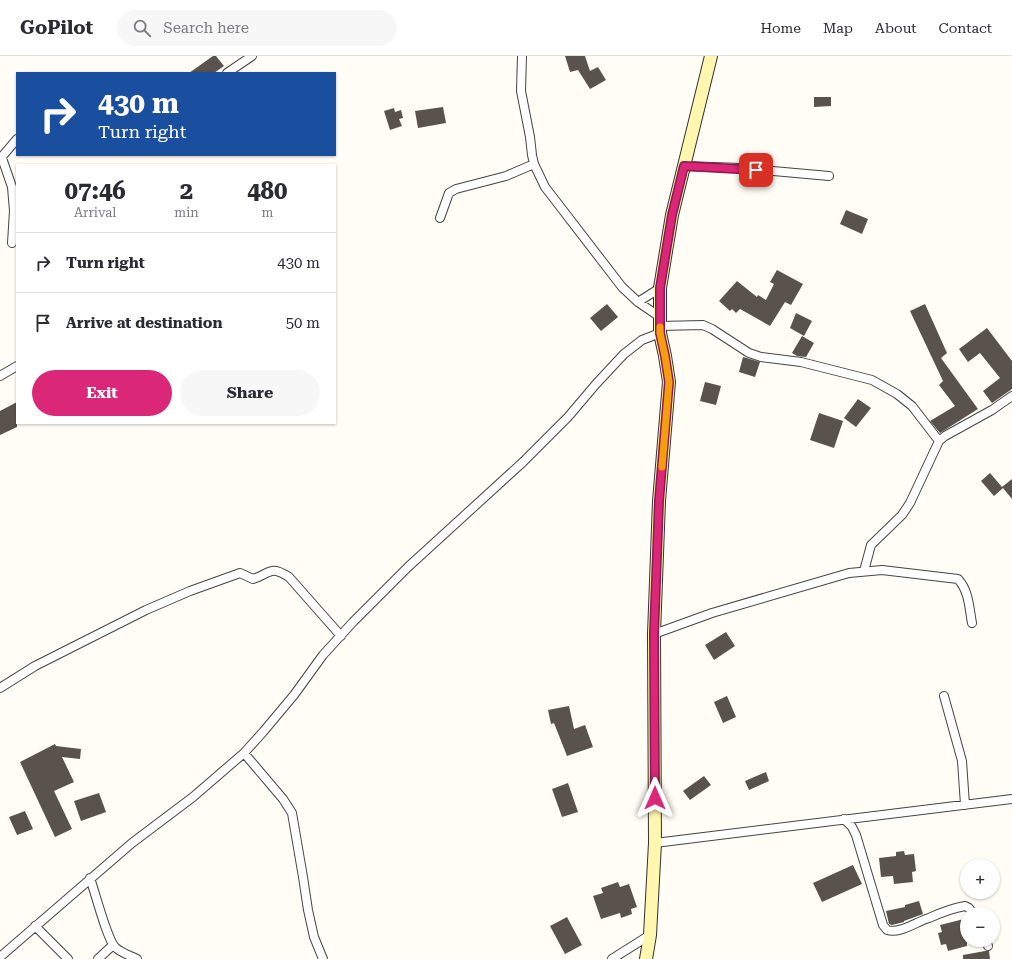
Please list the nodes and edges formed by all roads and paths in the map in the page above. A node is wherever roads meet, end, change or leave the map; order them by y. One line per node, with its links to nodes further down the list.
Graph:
1 (252, 56): 4 (street)
2 (522, 56): 7 (street)
3 (711, 56): 8 (street)
4 (228, 72)
5 (16, 140): 6 (street)
6 (1, 158): 11 (street)
7 (534, 164): 10 (street); 13 (street)
8 (684, 166): 9 (street); 12 (street)
9 (829, 176)
10 (440, 218)
11 (12, 243)
12 (660, 288): 13 (street); 14 (street)
13 (638, 302): 14 (street)
14 (660, 326): 18 (street); 21 (street); 22 (street)
15 (16, 367): 16 (street)
16 (0, 376)
17 (1012, 396): 18 (street)
18 (939, 441): 19 (street)
19 (864, 571): 20 (street); 21 (street)
20 (972, 623)
21 (654, 634): 29 (street)
22 (340, 636): 23 (street); 25 (street)
23 (0, 688)
24 (944, 696): 27 (street)
25 (244, 753): 30 (street); 39 (street)
26 (1012, 800): 27 (street)
27 (965, 805): 28 (street)
28 (844, 820): 29 (street); 31 (street)
29 (655, 843): 33 (street)
30 (90, 878): 32 (street); 34 (street)
31 (960, 908)
32 (35, 926): 35 (street); 36 (street)
33 (650, 935): 40 (street); 41 (street)
34 (113, 945): 37 (street); 38 (street)
35 (0, 957)
36 (68, 959)
37 (98, 959)
38 (137, 959)
39 (323, 959)
40 (612, 959)
41 (646, 959)

